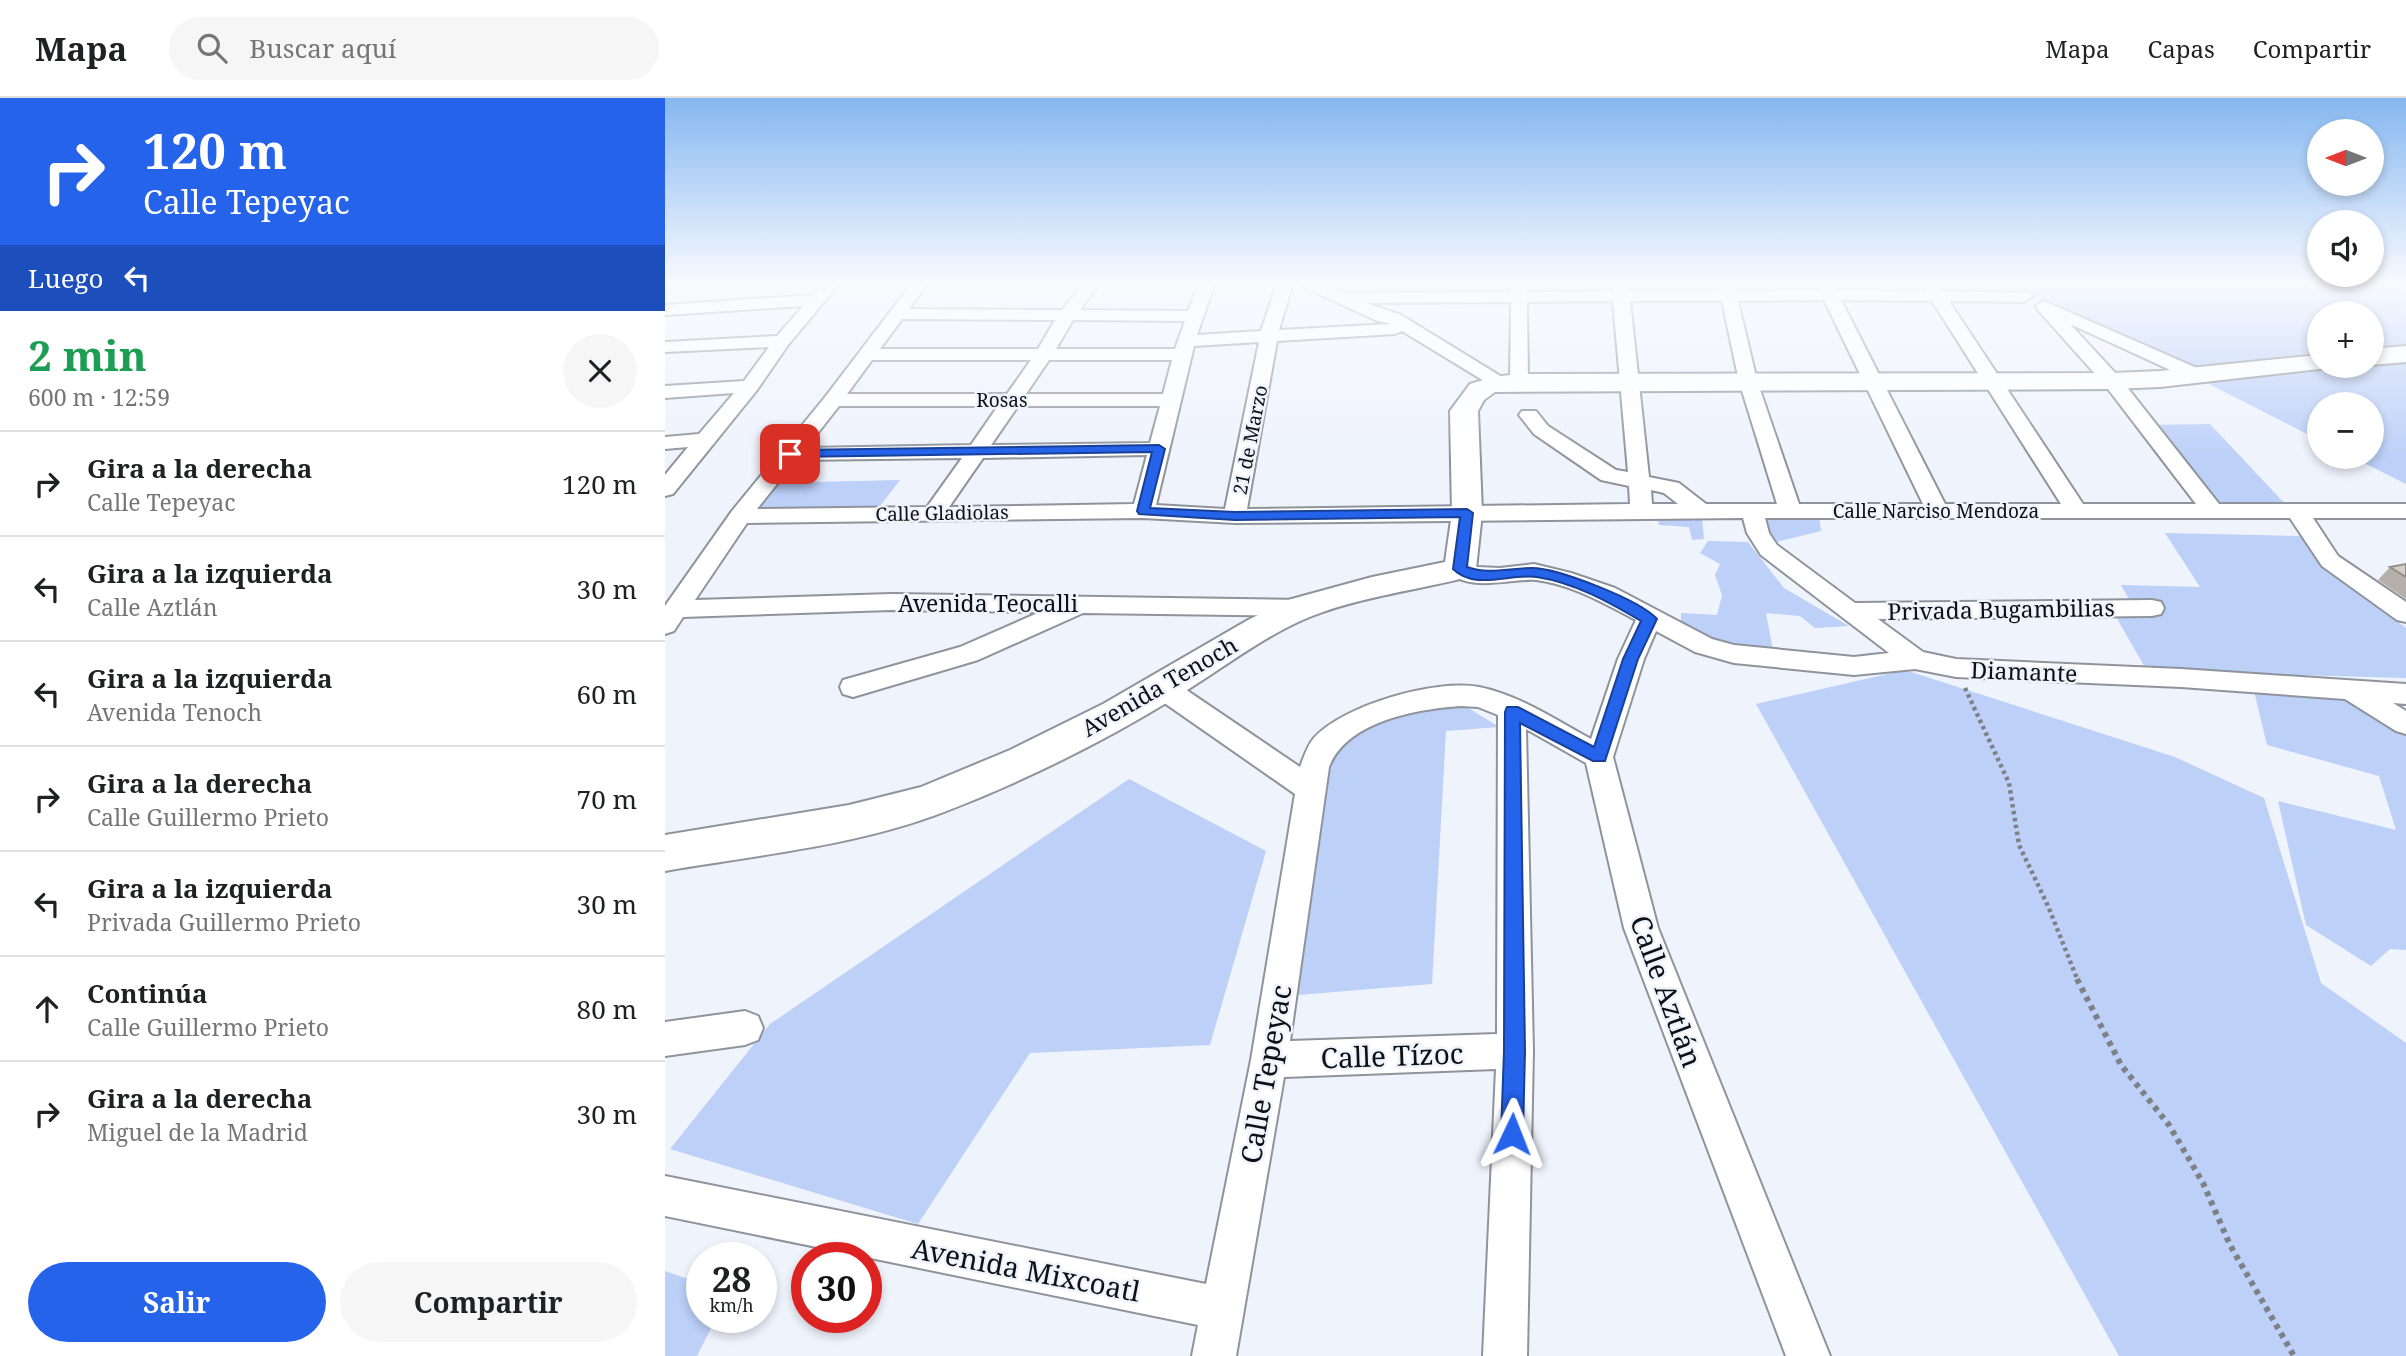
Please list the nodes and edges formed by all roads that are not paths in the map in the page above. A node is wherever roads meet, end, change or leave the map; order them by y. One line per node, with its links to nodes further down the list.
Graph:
1 (782, 341): 30 (street)
2 (768, 342): 16 (street)
3 (875, 342): 20 (street)
4 (1052, 342): 18 (street)
5 (1187, 342): 17 (street)
6 (1226, 342): 17 (street)
7 (1268, 342): 56 (street, 21 de Marzo)
8 (1427, 342): 28 (street)
9 (1509, 342): 28 (street)
10 (1625, 342): 27 (street)
11 (1739, 342): 24 (street)
12 (1854, 342): 25 (street)
13 (1966, 342): 29 (street)
14 (2076, 342): 26 (street)
15 (2123, 342): 23 (street)
16 (665, 347)
17 (1185, 348): 18 (street); 34 (street)
18 (1045, 354): 20 (street); 33 (street)
19 (2406, 354): 21 (street)
20 (866, 355): 32 (street)
21 (2384, 357)
22 (2307, 364): 23 (street)
23 (2199, 376): 26 (street)
24 (1748, 381): 25 (street); 27 (street); 47 (street)
25 (1874, 381): 29 (street); 48 (street)
26 (2112, 381): 29 (street); 54 (street)
27 (1629, 382): 28 (street); 41 (street)
28 (1502, 383): 53 (street)
29 (1993, 384): 49 (street)
30 (750, 386): 31 (street); 36 (street)
31 (665, 392)
32 (833, 400): 33 (street, Rosas); 40 (street)
33 (1012, 400): 34 (street, Rosas); 39 (street)
34 (1171, 400): 38 (street)
35 (1529, 415): 41 (street)
36 (706, 440): 37 (street); 42 (street)
37 (665, 443)
38 (1159, 449): 39 (street); 43 (street)
39 (977, 452): 40 (street); 52 (street)
40 (790, 454): 55 (street)
41 (1639, 482): 44 (street); 45 (street)
42 (665, 489)
43 (1143, 511): 52 (street, Calle Gladiolas); 56 (street, Calle Gladiolas)
44 (1642, 511): 45 (street, Calle Narciso Mendoza); 53 (street, Calle Narciso Mendoza)
45 (1701, 511): 46 (street, Calle Narciso Mendoza)
46 (1752, 511): 47 (street, Calle Narciso Mendoza); 61 (street)
47 (1790, 511): 48 (street, Calle Narciso Mendoza)
48 (1937, 511): 49 (street, Calle Narciso Mendoza)
49 (2076, 511): 54 (street, Calle Narciso Mendoza)
50 (2406, 511): 51 (street, Calle Narciso Mendoza)
51 (2298, 512): 54 (street, Calle Narciso Mendoza); 62 (street)
52 (934, 513): 55 (street, Calle Gladiolas)
53 (1467, 513): 56 (street, Calle Narciso Mendoza); 57 (street)
54 (2214, 513)
55 (740, 516): 63 (street)
56 (1235, 516)
57 (1460, 569): 59 (street, Avenida Tenoch); 64 (street, Avenida Tenoch)
58 (1083, 604): 59 (street, Avenida Teocalli); 63 (street, Avenida Teocalli); 66 (street)
59 (1300, 608): 67 (street, Avenida Tenoch)
60 (2152, 608): 61 (street, Privada Bugambilias)
61 (1850, 611): 65 (street)
62 (2406, 614)
63 (671, 617)
64 (1649, 619): 65 (street, Diamante); 72 (street)
65 (1916, 660): 68 (street, Diamante)
66 (853, 687)
67 (1163, 688): 73 (street); 74 (street, Avenida Tenoch)
68 (2349, 689): 69 (street, Diamante); 71 (street)
69 (2406, 694)
70 (1512, 712): 72 (street, Calle Tepeyac); 73 (street, Calle Tepeyac); 77 (street)
71 (2406, 724)
72 (1599, 757): 83 (street, Calle Aztlán)
73 (1311, 790): 78 (street, Calle Tepeyac)
74 (665, 853)
75 (745, 1028): 76 (street)
76 (665, 1039)
77 (1515, 1051): 78 (street, Calle Tízoc); 82 (street)
78 (1269, 1060): 80 (street, Calle Tepeyac)
79 (665, 1196): 80 (street, Avenida Mixcoatl)
80 (1223, 1309): 81 (street, Calle Tepeyac)
81 (1214, 1356)
82 (1505, 1356)
83 (1808, 1356)

